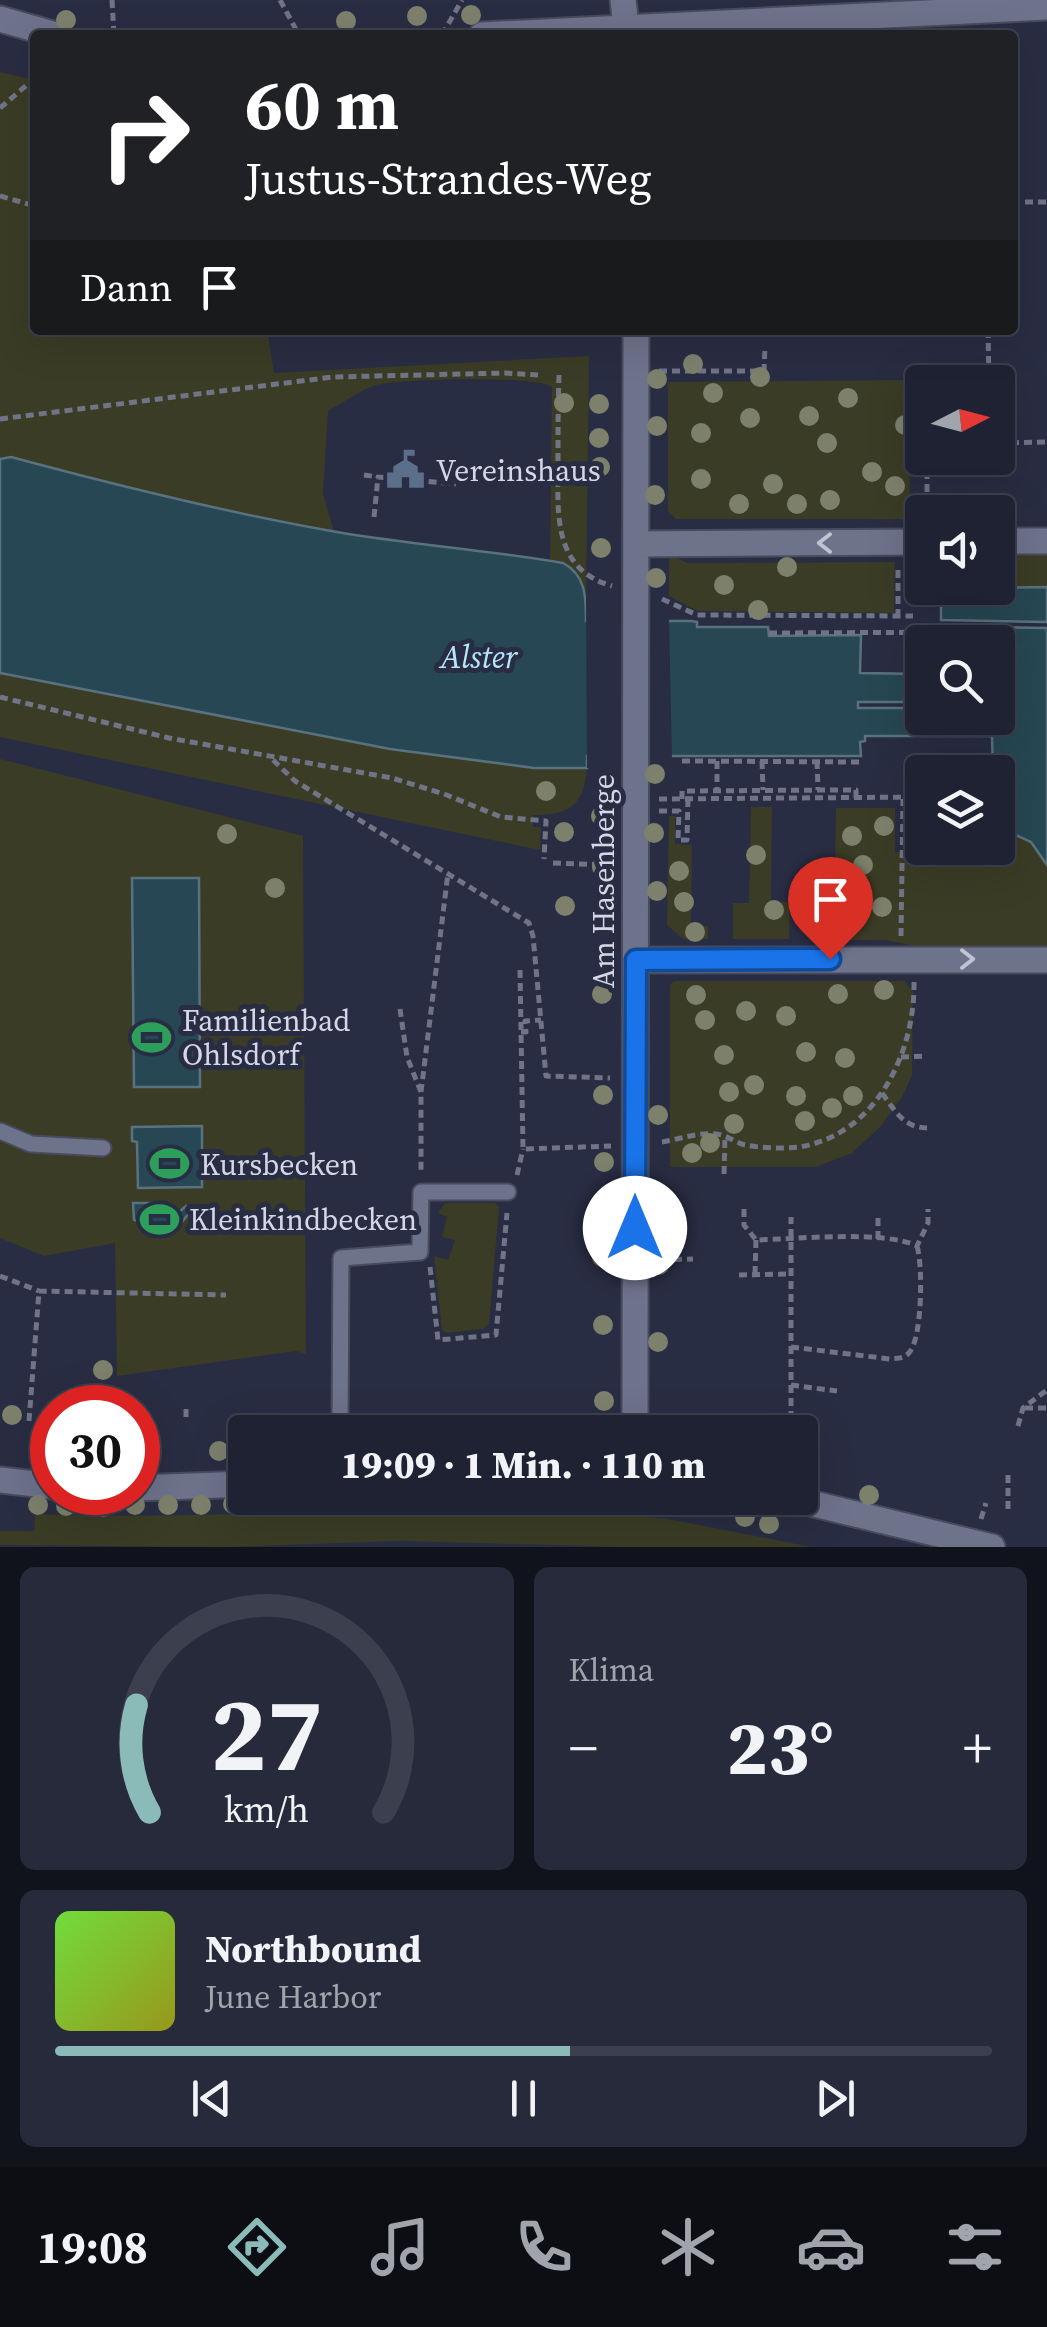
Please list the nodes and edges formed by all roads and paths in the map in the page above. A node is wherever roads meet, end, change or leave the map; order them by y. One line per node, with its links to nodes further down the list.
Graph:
1 (112, 0): 8 (path)
2 (280, 0): 9 (path)
3 (462, 0): 10 (path)
4 (623, 0): 11 (street)
5 (1044, 4): 12 (street)
6 (0, 19): 7 (street)
7 (38, 30)
8 (114, 30)
9 (296, 30)
10 (445, 30)
11 (626, 30)
12 (656, 30)
13 (30, 82): 14 (path)
14 (0, 108)
15 (0, 196): 18 (path)
16 (1018, 202): 17 (path)
17 (1047, 202)
18 (30, 205)
19 (636, 335): 23 (street, Am Hasenberge)
20 (988, 335): 22 (path)
21 (765, 346): 23 (path)
22 (989, 365)
23 (636, 371): 36 (street, Am Hasenberge)
24 (538, 375): 26 (path)
25 (558, 375): 38 (path)
26 (0, 419)
27 (1047, 442): 28 (path)
28 (1015, 443)
29 (364, 475): 30 (path)
30 (378, 477): 31 (path); 32 (path)
31 (456, 484)
32 (374, 516)
33 (1047, 540): 34 (street)
34 (1015, 541)
35 (905, 542): 36 (street, one-way to 36)
36 (636, 544): 38 (street, Am Hasenberge)
37 (905, 577): 40 (path)
38 (636, 596): 40 (path); 58 (street, Am Hasenberge)
39 (914, 616): 40 (path)
40 (898, 617)
41 (905, 632): 42 (path)
42 (768, 633)
43 (0, 697): 44 (path)
44 (270, 758): 59 (path); 62 (path)
45 (682, 761): 46 (path)
46 (717, 761): 47 (path); 50 (path)
47 (762, 761): 48 (path); 51 (path)
48 (817, 761): 49 (path); 52 (path)
49 (860, 762)
50 (717, 790): 51 (path); 53 (path)
51 (762, 790): 52 (path)
52 (818, 790): 55 (path)
53 (681, 799): 54 (path); 58 (path)
54 (804, 799): 55 (path); 57 (path)
55 (856, 799): 56 (path)
56 (903, 799): 63 (path)
57 (803, 808)
58 (636, 810): 61 (street, Am Hasenberge)
59 (544, 859)
60 (553, 863): 61 (path)
61 (636, 865): 64 (street, Am Hasenberge)
62 (448, 873): 68 (path); 73 (path)
63 (907, 959): 64 (street); 65 (street, one-way to 65); 71 (path)
64 (636, 960): 72 (street, Am Hasenberge)
65 (1047, 960)
66 (520, 970): 69 (path)
67 (400, 1009): 73 (path)
68 (541, 1020): 69 (path); 72 (path)
69 (521, 1032): 80 (path)
70 (927, 1056): 71 (path)
71 (900, 1057): 74 (path)
72 (635, 1078): 78 (street, Am Hasenberge)
73 (421, 1092): 84 (path)
74 (882, 1094): 75 (path); 77 (path)
75 (927, 1128)
76 (0, 1131): 79 (lane)
77 (725, 1136): 78 (path); 83 (path)
78 (635, 1144): 113 (street, Am Hasenberge)
79 (103, 1148)
80 (523, 1148): 81 (path); 82 (path)
81 (578, 1148)
82 (518, 1161)
83 (724, 1174)
84 (420, 1192): 85 (lane); 94 (lane)
85 (508, 1192): 94 (path)
86 (744, 1209): 91 (path)
87 (928, 1210): 93 (path)
88 (791, 1217): 92 (path)
89 (878, 1217): 90 (path)
90 (878, 1239): 92 (path); 93 (path)
91 (756, 1240): 92 (path); 96 (path)
92 (791, 1240): 97 (path)
93 (916, 1246): 99 (path)
94 (420, 1252): 112 (lane)
95 (739, 1274): 96 (path)
96 (756, 1274): 97 (path)
97 (791, 1274): 103 (path)
98 (0, 1276): 101 (path)
99 (922, 1279): 100 (path); 104 (path)
100 (931, 1280)
101 (39, 1290): 102 (path); 116 (path)
102 (226, 1295)
103 (791, 1346): 104 (path); 106 (path)
104 (913, 1348): 105 (path)
105 (923, 1349)
106 (791, 1386): 108 (path); 114 (path)
107 (1047, 1390): 109 (path)
108 (838, 1391)
109 (1023, 1408): 110 (path); 117 (path)
110 (1047, 1408)
111 (186, 1409): 115 (path)
112 (340, 1415)
113 (635, 1415)
114 (790, 1415)
115 (186, 1420)
116 (28, 1422)
117 (1018, 1426)
118 (1008, 1476): 124 (path)
119 (0, 1480): 120 (street)
120 (30, 1483)
121 (228, 1485): 122 (street)
122 (160, 1487)
123 (818, 1505): 125 (street)
124 (1008, 1510)
125 (992, 1547)

